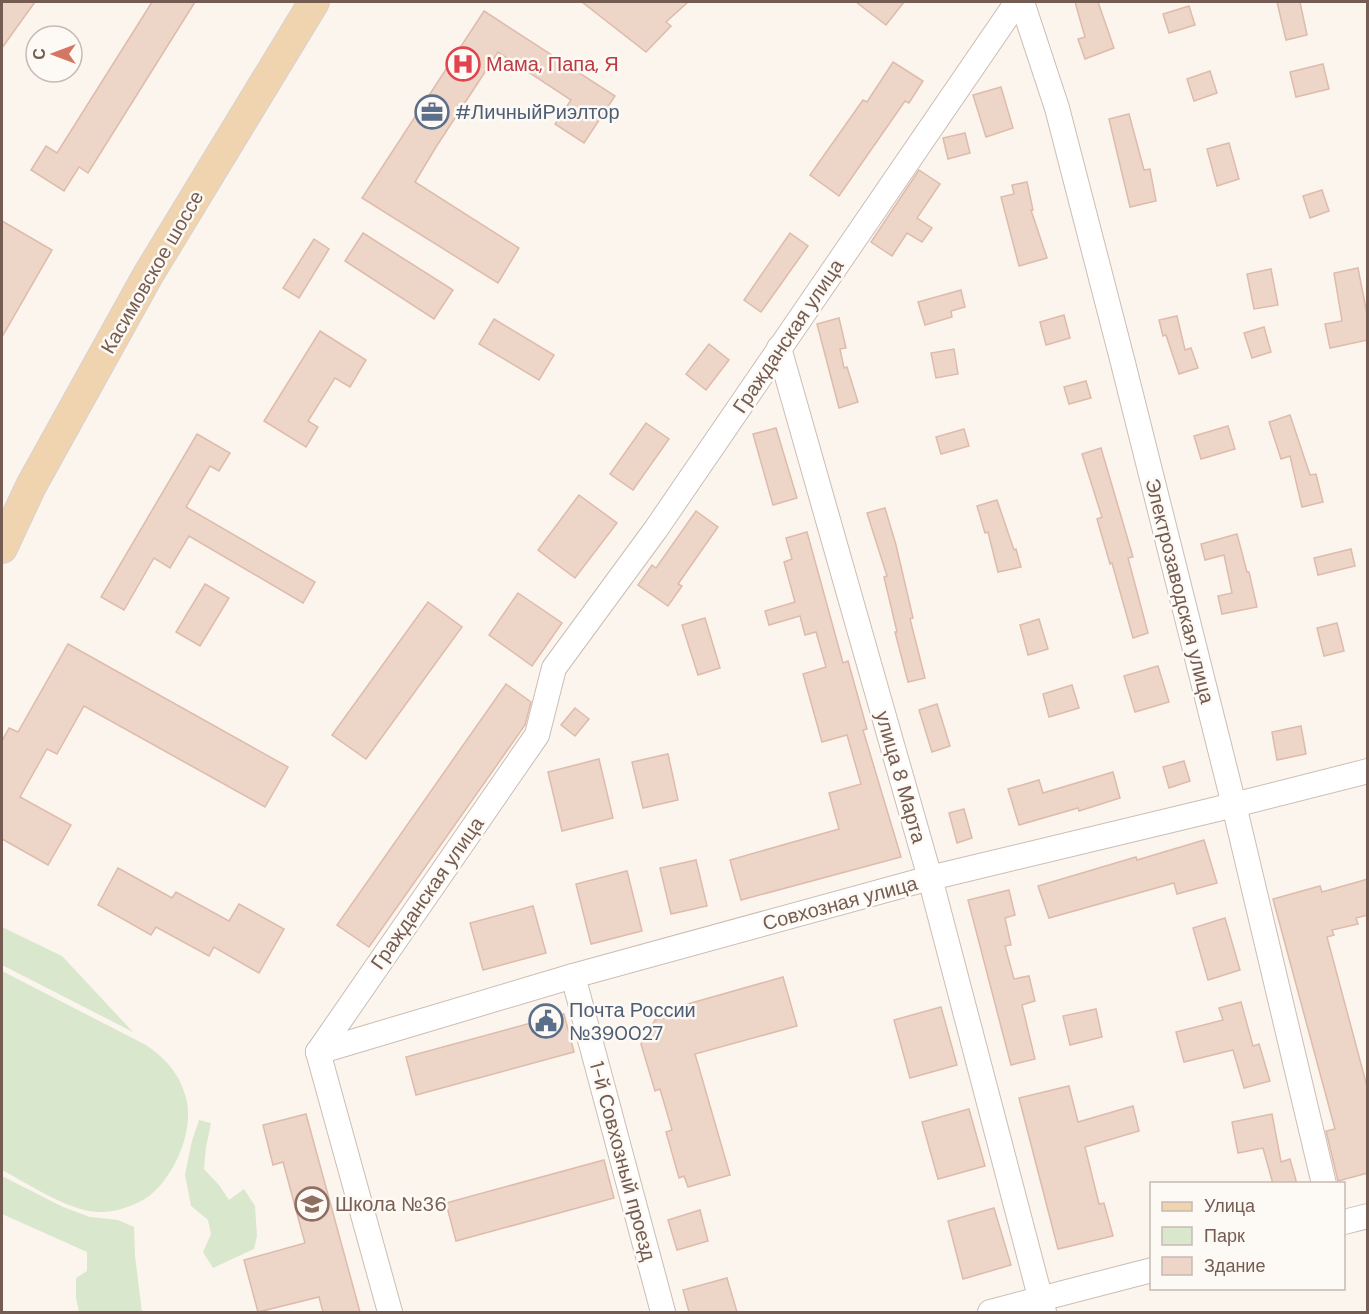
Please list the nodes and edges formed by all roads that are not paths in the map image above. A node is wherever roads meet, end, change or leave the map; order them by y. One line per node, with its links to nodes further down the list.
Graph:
1 (314, 2): 5 (main road, Касимовское шоссе)
2 (1017, 2): 4 (street, Гражданская улица)
3 (1022, 2): 7 (street, Электрозаводская улица)
4 (779, 348): 8 (street, улица 8 Марта); 10 (street, Гражданская улица)
5 (2, 548)
6 (1368, 771): 7 (street, Совхозная улица)
7 (1234, 805): 8 (street, Совхозная улица); 11 (street, Электрозаводская улица)
8 (930, 878): 9 (street, Совхозная улица); 15 (street, улица 8 Марта)
9 (573, 975): 10 (street, Совхозная улица); 17 (street, 1-й Совхозный проезд)
10 (318, 1052): 16 (street)
11 (1324, 1182)
12 (1368, 1216): 13 (street)
13 (1345, 1222)
14 (1150, 1271): 15 (street)
15 (1042, 1306): 18 (street)
16 (390, 1312)
17 (663, 1312)
18 (990, 1312)

